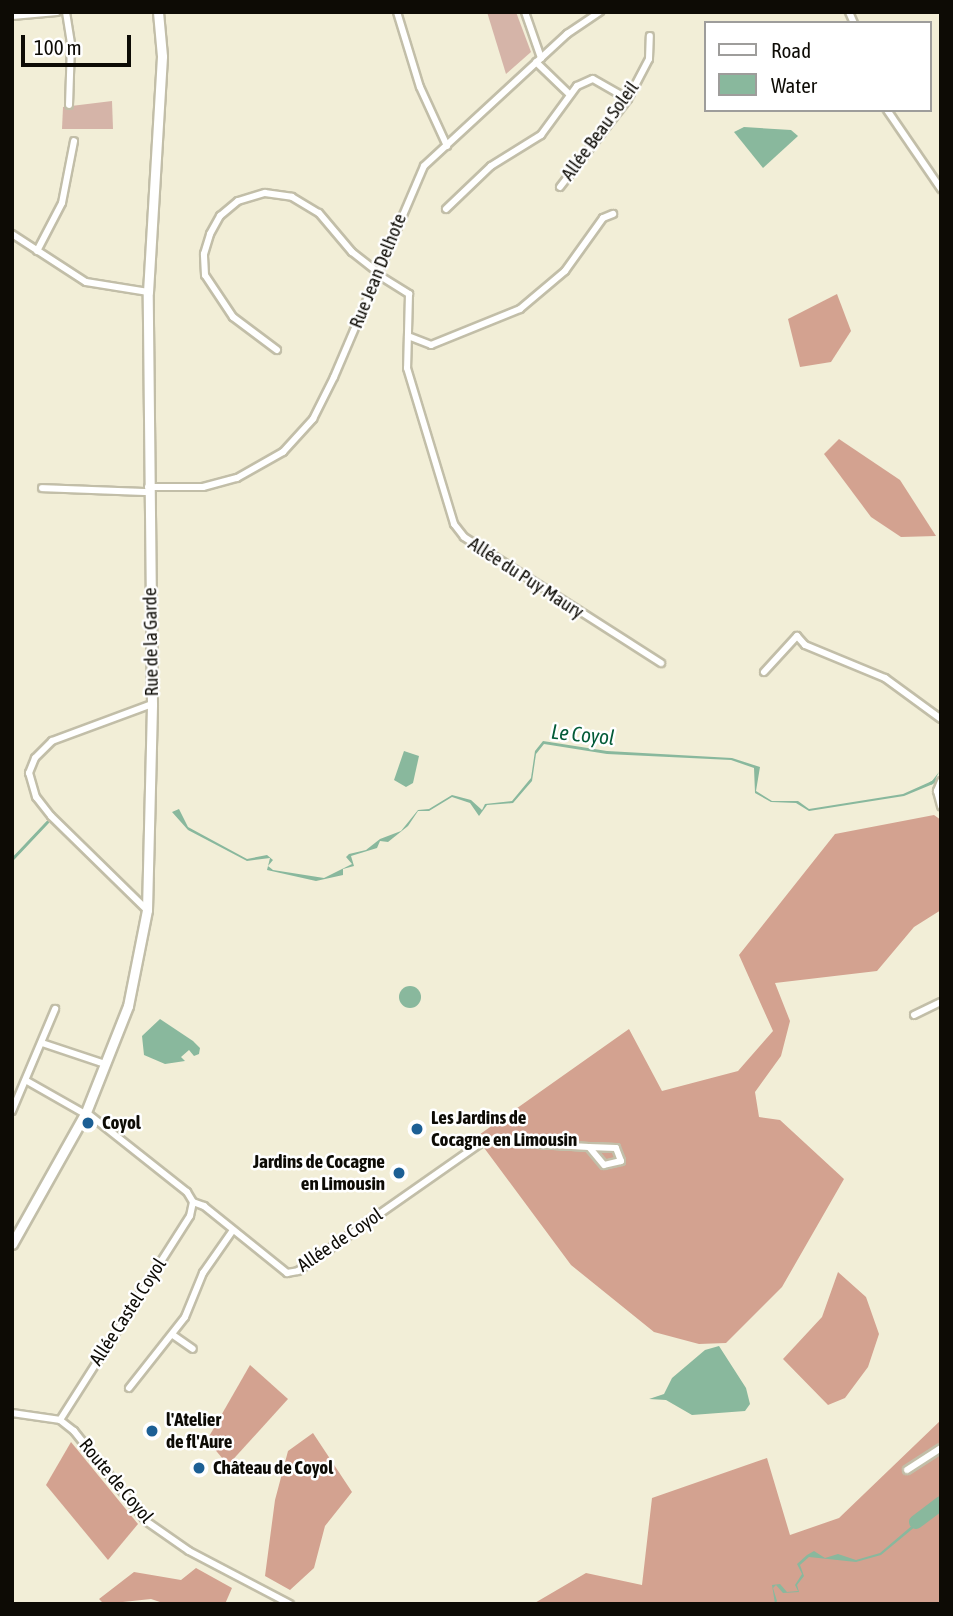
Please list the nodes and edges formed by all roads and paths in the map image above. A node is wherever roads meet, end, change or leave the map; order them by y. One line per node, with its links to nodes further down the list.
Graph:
1 (57, 12): 7 (street)
2 (66, 12): 12 (street)
3 (158, 12): 23 (main road, Rue de la Garde)
4 (397, 12): 15 (street)
5 (524, 12): 9 (street)
6 (600, 12): 9 (street, Rue Jean Delhote)
7 (12, 16)
8 (650, 36): 11 (street, Allée Beau Soleil)
9 (539, 60): 10 (street); 15 (street, Rue Jean Delhote)
10 (570, 95): 11 (street); 18 (street)
11 (628, 99): 16 (street, Allée Beau Soleil)
12 (69, 105)
13 (888, 112): 17 (street)
14 (74, 141): 21 (street)
15 (447, 146): 22 (street, Rue Jean Delhote)
16 (560, 187)
17 (941, 189)
18 (446, 209)
19 (612, 214): 24 (street)
20 (12, 234): 21 (street)
21 (37, 251): 23 (street)
22 (377, 273): 24 (street, Allée du Puy Maury); 25 (street); 27 (street, Rue Jean Delhote)
23 (148, 292): 27 (main road, Rue de la Garde)
24 (408, 336): 28 (street, Allée du Puy Maury)
25 (277, 350)
26 (42, 488): 27 (street, Rue Jean Delhote)
27 (148, 490): 30 (main road, Rue de la Garde)
28 (661, 663)
29 (764, 672): 31 (street)
30 (152, 704): 34 (main road, Rue de la Garde); 34 (street)
31 (941, 719)
32 (941, 781): 33 (street)
33 (941, 806)
34 (148, 910): 39 (main road, Rue de la Garde)
35 (941, 1002): 37 (street)
36 (55, 1009): 38 (street)
37 (914, 1015)
38 (42, 1043): 39 (street); 40 (street)
39 (104, 1064): 42 (main road, Rue de la Garde)
40 (27, 1081): 41 (street); 42 (street, Allée de Coyol)
41 (12, 1111)
42 (86, 1113): 44 (street, Allée de Coyol); 45 (main road, Rue de la Garde)
43 (589, 1147): 43 (street, Allée de Coyol); 46 (street, Allée de Coyol)
44 (193, 1202): 46 (street, Allée de Coyol); 52 (street, Allée Castel Coyol)
45 (17, 1226): 47 (main road, Rue de la Garde)
46 (233, 1230): 48 (street)
47 (12, 1244)
48 (173, 1335): 49 (street); 50 (street)
49 (193, 1349)
50 (129, 1388)
51 (12, 1413): 52 (street)
52 (60, 1420): 55 (street, Route de Coyol)
53 (941, 1448): 54 (street)
54 (907, 1470)
55 (289, 1604)

